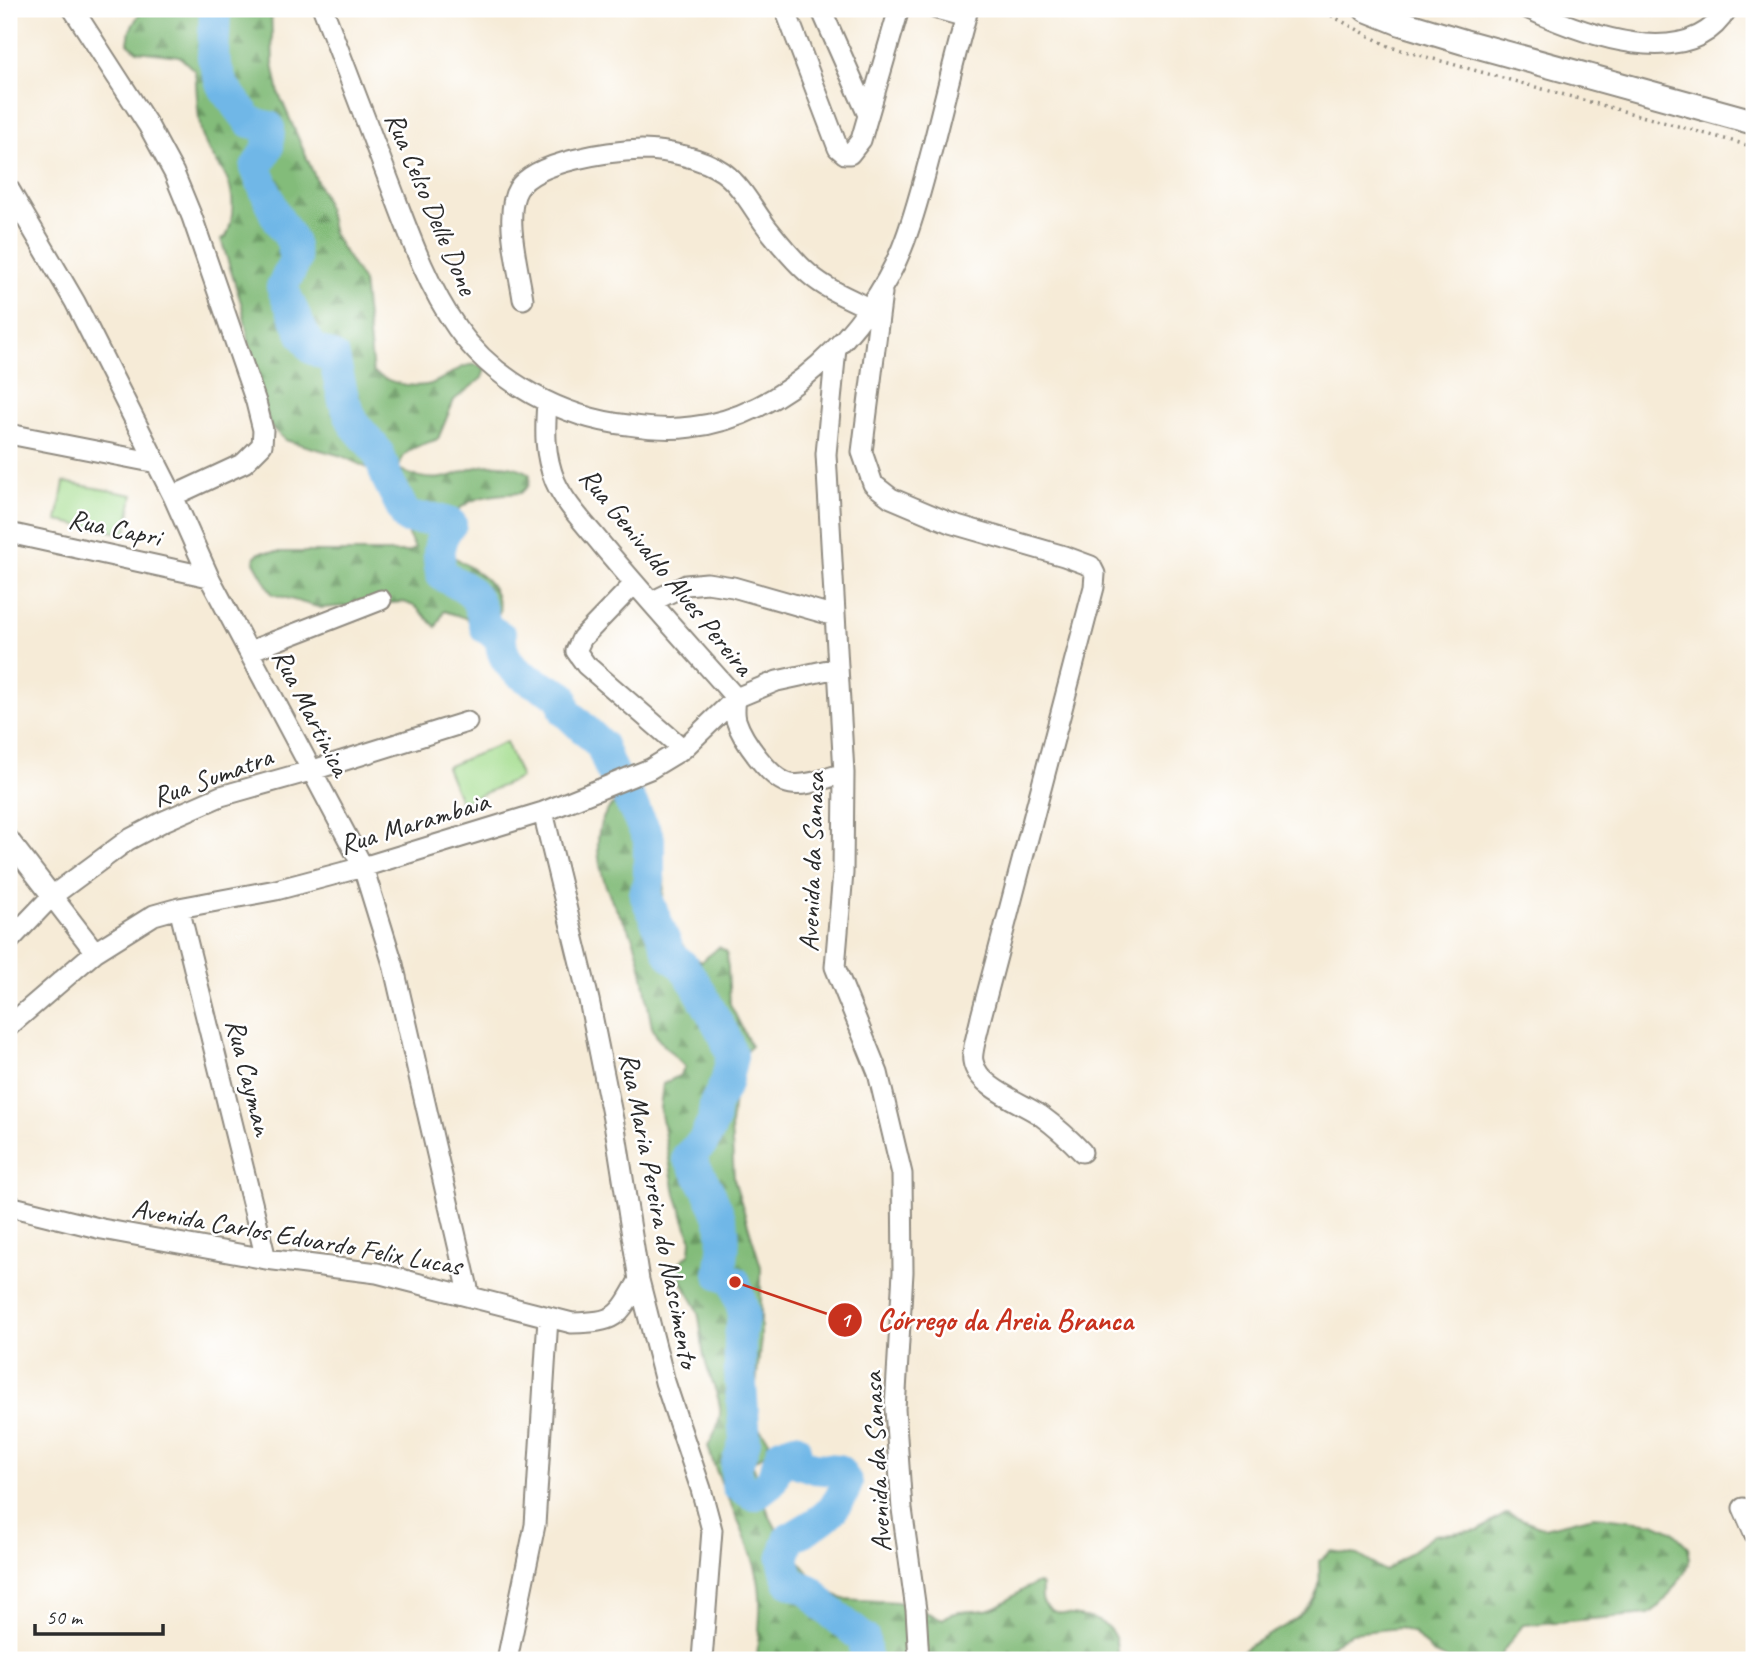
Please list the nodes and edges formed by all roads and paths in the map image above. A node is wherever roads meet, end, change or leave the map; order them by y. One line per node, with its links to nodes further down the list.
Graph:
1 (73, 9): 21 (street)
2 (323, 9): 18 (street, Rua Celso Delle Done)
3 (785, 9): 11 (street)
4 (821, 9): 11 (street)
5 (899, 9): 11 (street)
6 (937, 9): 10 (street)
7 (1366, 9): 12 (main road)
8 (1529, 9): 9 (street)
9 (1727, 9)
10 (967, 13): 14 (street)
11 (868, 115)
12 (1754, 122)
13 (9, 189): 20 (street, Rua Martinica)
14 (883, 288): 16 (street, Rua Celso Delle Done); 43 (street)
15 (523, 299): 16 (street)
16 (869, 308): 17 (street, Rua Celso Delle Done)
17 (836, 348): 18 (street, Rua Celso Delle Done); 27 (street, Avenida da Sanasa)
18 (547, 402): 24 (street, Rua Genivaldo Alves Pereira)
19 (9, 434): 20 (street)
20 (157, 463): 21 (street, Rua Martinica)
21 (173, 496): 23 (street, Rua Martinica)
22 (9, 533): 23 (street, Rua Capri)
23 (209, 577): 28 (street, Rua Martinica)
24 (634, 584): 26 (street, Rua Genivaldo Alves Pereira); 32 (street)
25 (381, 600): 28 (street)
26 (651, 602): 27 (street); 30 (street, Rua Genivaldo Alves Pereira)
27 (835, 616): 29 (street, Avenida da Sanasa)
28 (250, 651): 33 (street, Rua Martinica)
29 (837, 668): 30 (street, Rua Marambaia); 34 (street, Avenida da Sanasa)
30 (736, 698): 32 (street, Rua Marambaia); 34 (street, Rua Genivaldo Alves Pereira)
31 (467, 722): 33 (street, Rua Sumatra)
32 (683, 749): 35 (street, Rua Marambaia)
33 (310, 771): 37 (street, Rua Martinica); 38 (street, Rua Sumatra)
34 (844, 773): 53 (street, Avenida da Sanasa)
35 (543, 812): 37 (street, Rua Marambaia); 46 (street, Rua Maria Pereira do Nascimento)
36 (9, 840): 38 (street)
37 (363, 867): 39 (street, Rua Marambaia); 47 (street, Rua Martinica)
38 (52, 896): 40 (street, Rua Sumatra); 41 (street)
39 (179, 908): 41 (street, Rua Marambaia); 45 (street, Rua Cayman)
40 (9, 941)
41 (95, 952): 42 (street, Rua Marambaia)
42 (9, 1026)
43 (1082, 1152)
44 (9, 1206): 45 (street, Avenida Carlos Eduardo Felix Lucas)
45 (266, 1259): 47 (street, Avenida Carlos Eduardo Felix Lucas)
46 (639, 1280): 48 (street, Avenida Carlos Eduardo Felix Lucas); 52 (street, Rua Maria Pereira do Nascimento)
47 (470, 1297): 48 (street, Avenida Carlos Eduardo Felix Lucas)
48 (548, 1318): 51 (street)
49 (1743, 1508): 50 (street)
50 (1754, 1533)
51 (506, 1660)
52 (702, 1660)
53 (919, 1660)

